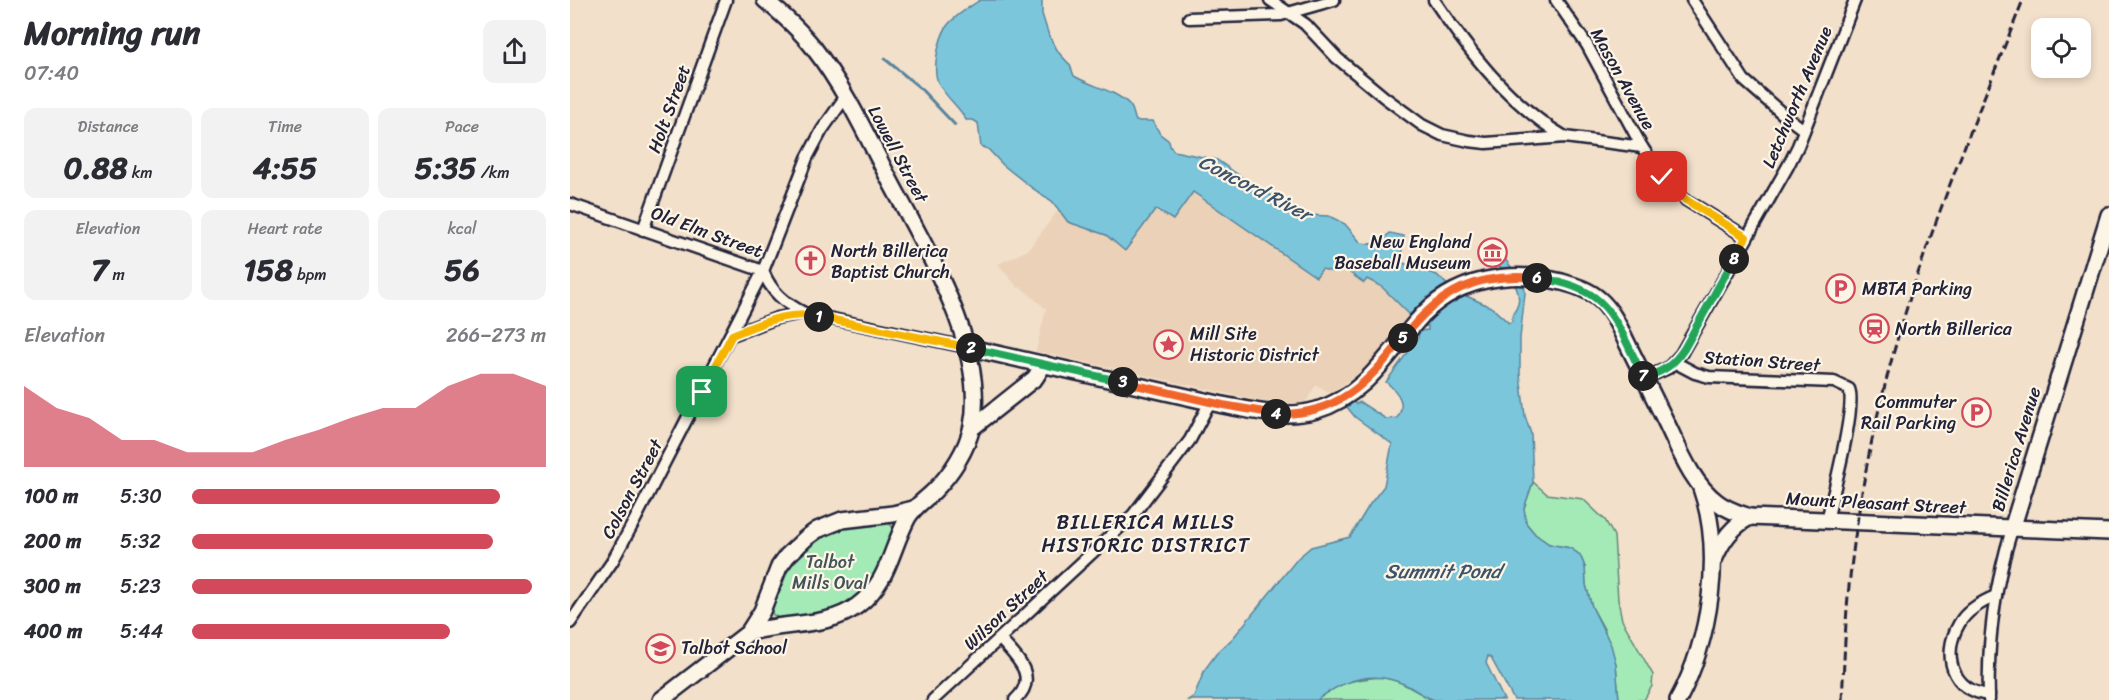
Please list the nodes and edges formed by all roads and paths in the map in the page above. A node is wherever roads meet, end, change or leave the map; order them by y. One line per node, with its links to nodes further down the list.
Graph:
1 (726, 0): 17 (street, Holt Street)
2 (765, 0): 11 (main road, Lowell Street)
3 (1270, 0): 9 (street)
4 (1334, 0): 9 (street)
5 (1434, 0): 13 (street)
6 (1556, 0): 14 (street, Mason Avenue)
7 (1692, 0): 12 (street)
8 (1855, 0): 12 (street, Letchworth Avenue)
9 (1289, 13): 10 (street); 13 (street)
10 (1189, 18)
11 (846, 96): 19 (street, Colson Street); 22 (main road, Lowell Street)
12 (1804, 130): 18 (street, Letchworth Avenue)
13 (1565, 137): 14 (street)
14 (1642, 147): 18 (street, Mason Avenue)
15 (570, 204): 17 (street, Old Elm Street)
16 (2109, 215): 32 (main road, Billerica Avenue)
17 (643, 230): 19 (street, Old Elm Street)
18 (1746, 237): 23 (street, Letchworth Avenue)
19 (763, 271): 20 (street, Old Elm Street); 21 (street, Colson Street)
20 (804, 313): 21 (street); 22 (street, Old Elm Street)
21 (732, 335): 36 (street, Colson Street)
22 (966, 347): 24 (main road, Old Elm Street); 27 (main road, Lowell Street)
23 (1674, 362): 25 (street, Letchworth Avenue); 31 (street, Station Street)
24 (1044, 364): 26 (main road, Old Elm Street); 27 (main road)
25 (1645, 378): 26 (main road, Old Elm Street); 28 (main road, Old Elm Street)
26 (1210, 402): 38 (street, Wilson Street)
27 (972, 428): 29 (main road)
28 (1700, 484): 30 (main road, Mount Pleasant Street); 34 (main road)
29 (913, 509): 37 (main road); 37 (main road)
30 (1750, 517): 31 (main road, Mount Pleasant Street); 34 (main road)
31 (1827, 520): 32 (main road, Mount Pleasant Street)
32 (2012, 529): 33 (main road, Mount Pleasant Street); 35 (street, Billerica Avenue)
33 (2109, 532)
34 (1713, 563): 43 (main road)
35 (1996, 596): 39 (street, Billerica Avenue); 39 (street)
36 (570, 622)
37 (748, 633): 40 (main road)
38 (1000, 639): 41 (street, Wilson Street); 42 (street)
39 (1989, 698)
40 (661, 700)
41 (933, 700)
42 (1015, 700)
43 (1678, 700)

